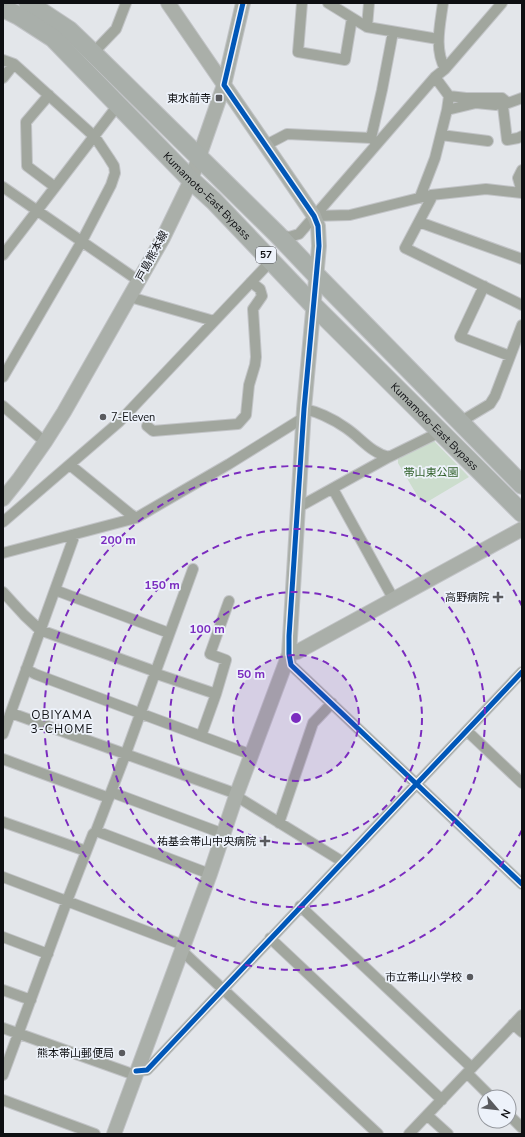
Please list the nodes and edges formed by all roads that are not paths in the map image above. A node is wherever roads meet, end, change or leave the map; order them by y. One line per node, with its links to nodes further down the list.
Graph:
1 (28, 3): 15 (highway, Kumamoto-East Bypass / 57)
2 (126, 3): 15 (street)
3 (168, 3): 21 (street)
4 (243, 3): 21 (street, 戸島熊本線)
5 (302, 3): 11 (street)
6 (328, 3): 11 (street)
7 (369, 3): 12 (street)
8 (443, 3): 14 (street)
9 (502, 3): 18 (street)
10 (3, 8): 26 (highway, Kumamoto-East Bypass / 57)
11 (352, 18): 12 (street)
12 (367, 27): 13 (street)
13 (393, 32): 14 (street); 31 (street)
14 (438, 39): 18 (street)
15 (93, 53): 34 (highway, Kumamoto-East Bypass / 57)
16 (3, 60): 17 (street)
17 (14, 64): 20 (street); 22 (street)
18 (445, 69): 19 (street)
19 (435, 77): 23 (street); 31 (street)
20 (3, 78)
21 (224, 85): 33 (street); 34 (street, 戸島熊本線)
22 (49, 95): 30 (street); 38 (street)
23 (449, 96): 25 (street); 27 (street)
24 (522, 98): 25 (street)
25 (499, 101): 27 (street); 29 (street)
26 (118, 105): 30 (street); 36 (highway, Kumamoto-East Bypass / 57)
27 (447, 110): 28 (street)
28 (441, 135): 32 (street); 41 (street)
29 (522, 136)
30 (95, 137): 38 (street); 46 (street)
31 (374, 140): 33 (street); 43 (street)
32 (488, 141)
33 (266, 145): 43 (street)
34 (199, 159): 36 (street, 戸島熊本線); 45 (highway, Kumamoto-East Bypass / 57)
35 (522, 170): 39 (street)
36 (191, 180): 49 (highway, Kumamoto-East Bypass / 57); 51 (street, 戸島熊本線)
37 (3, 187): 42 (street)
38 (55, 187): 42 (street)
39 (522, 192): 40 (street)
40 (432, 195): 41 (street); 44 (street)
41 (420, 197): 43 (street)
42 (38, 210): 46 (street); 47 (street)
43 (314, 216): 45 (street); 50 (street)
44 (419, 222): 48 (street); 53 (street)
45 (278, 235): 50 (highway, Kumamoto-East Bypass / 57)
46 (82, 241): 51 (street); 60 (street)
47 (3, 255)
48 (522, 259)
49 (271, 260): 52 (street); 55 (highway, Kumamoto-East Bypass / 57)
50 (316, 276): 55 (street); 63 (highway, Kumamoto-East Bypass / 57)
51 (139, 281): 54 (street, 戸島熊本線)
52 (251, 282): 57 (street); 64 (street)
53 (484, 286): 56 (street); 59 (street)
54 (130, 297): 57 (street); 66 (street, 戸島熊本線)
55 (313, 305): 62 (street); 65 (highway, Kumamoto-East Bypass / 57)
56 (522, 305)
57 (214, 321): 68 (street)
58 (522, 325): 59 (street)
59 (510, 356): 63 (street)
60 (3, 377)
61 (3, 406): 66 (street)
62 (303, 413): 67 (street); 72 (street); 74 (street)
63 (460, 422): 69 (highway, Kumamoto-East Bypass / 57)
64 (147, 426)
65 (442, 432): 67 (street); 73 (highway, Kumamoto-East Bypass / 57)
66 (45, 442): 71 (street, 戸島熊本線)
67 (389, 457): 70 (street)
68 (70, 465): 74 (street); 75 (street)
69 (522, 485)
70 (333, 489): 72 (street); 82 (street)
71 (3, 499)
72 (297, 508): 86 (street)
73 (522, 513)
74 (136, 518): 77 (street)
75 (3, 522)
76 (522, 529): 82 (street)
77 (76, 534): 78 (street); 80 (street)
78 (3, 553)
79 (192, 569): 85 (street)
80 (54, 590): 84 (street); 85 (street)
81 (3, 592): 84 (street)
82 (394, 600): 86 (street)
83 (229, 601): 90 (street)
84 (40, 630): 87 (street); 89 (street)
85 (169, 633): 89 (street)
86 (289, 654): 91 (street); 98 (street)
87 (26, 670): 92 (street); 93 (street)
88 (522, 672): 94 (street)
89 (154, 673): 90 (street); 92 (street)
90 (216, 694): 96 (street)
91 (332, 702): 101 (street); 105 (street)
92 (140, 712): 96 (street); 97 (street)
93 (11, 713): 95 (street); 97 (street)
94 (467, 730): 100 (street); 101 (street)
95 (3, 732)
96 (201, 736): 98 (street)
97 (126, 753): 102 (street); 103 (street)
98 (252, 755): 103 (street)
99 (3, 759): 102 (street)
100 (522, 782)
101 (417, 783): 109 (street); 112 (street)
102 (110, 795): 106 (street); 107 (street)
103 (237, 795): 105 (street); 107 (street)
104 (3, 822): 108 (street)
105 (279, 823): 109 (street)
106 (96, 831): 108 (street); 110 (street)
107 (224, 834): 110 (street)
108 (86, 851): 113 (street)
109 (343, 862): 114 (street)
110 (210, 874): 117 (street)
111 (3, 877): 113 (street)
112 (522, 884)
113 (67, 901): 117 (street); 118 (street)
114 (300, 906): 116 (street); 127 (street)
115 (3, 937): 118 (street)
116 (270, 938): 119 (street); 132 (street)
117 (182, 948): 119 (street); 128 (street)
118 (48, 954): 121 (street)
119 (223, 989): 128 (street); 136 (street)
120 (3, 990): 121 (street)
121 (31, 1000): 126 (street)
122 (522, 1014): 123 (street)
123 (513, 1024): 125 (street); 127 (street)
124 (3, 1028): 126 (street)
125 (522, 1032)
126 (18, 1034): 128 (street); 129 (street)
127 (469, 1070): 130 (street); 132 (street)
128 (135, 1073): 135 (street)
129 (3, 1075)
130 (484, 1089)
131 (3, 1100): 134 (street)
132 (442, 1100): 133 (street)
133 (428, 1116): 137 (street); 138 (street)
134 (96, 1134)
135 (114, 1134)
136 (378, 1134)
137 (409, 1134)
138 (448, 1134)

